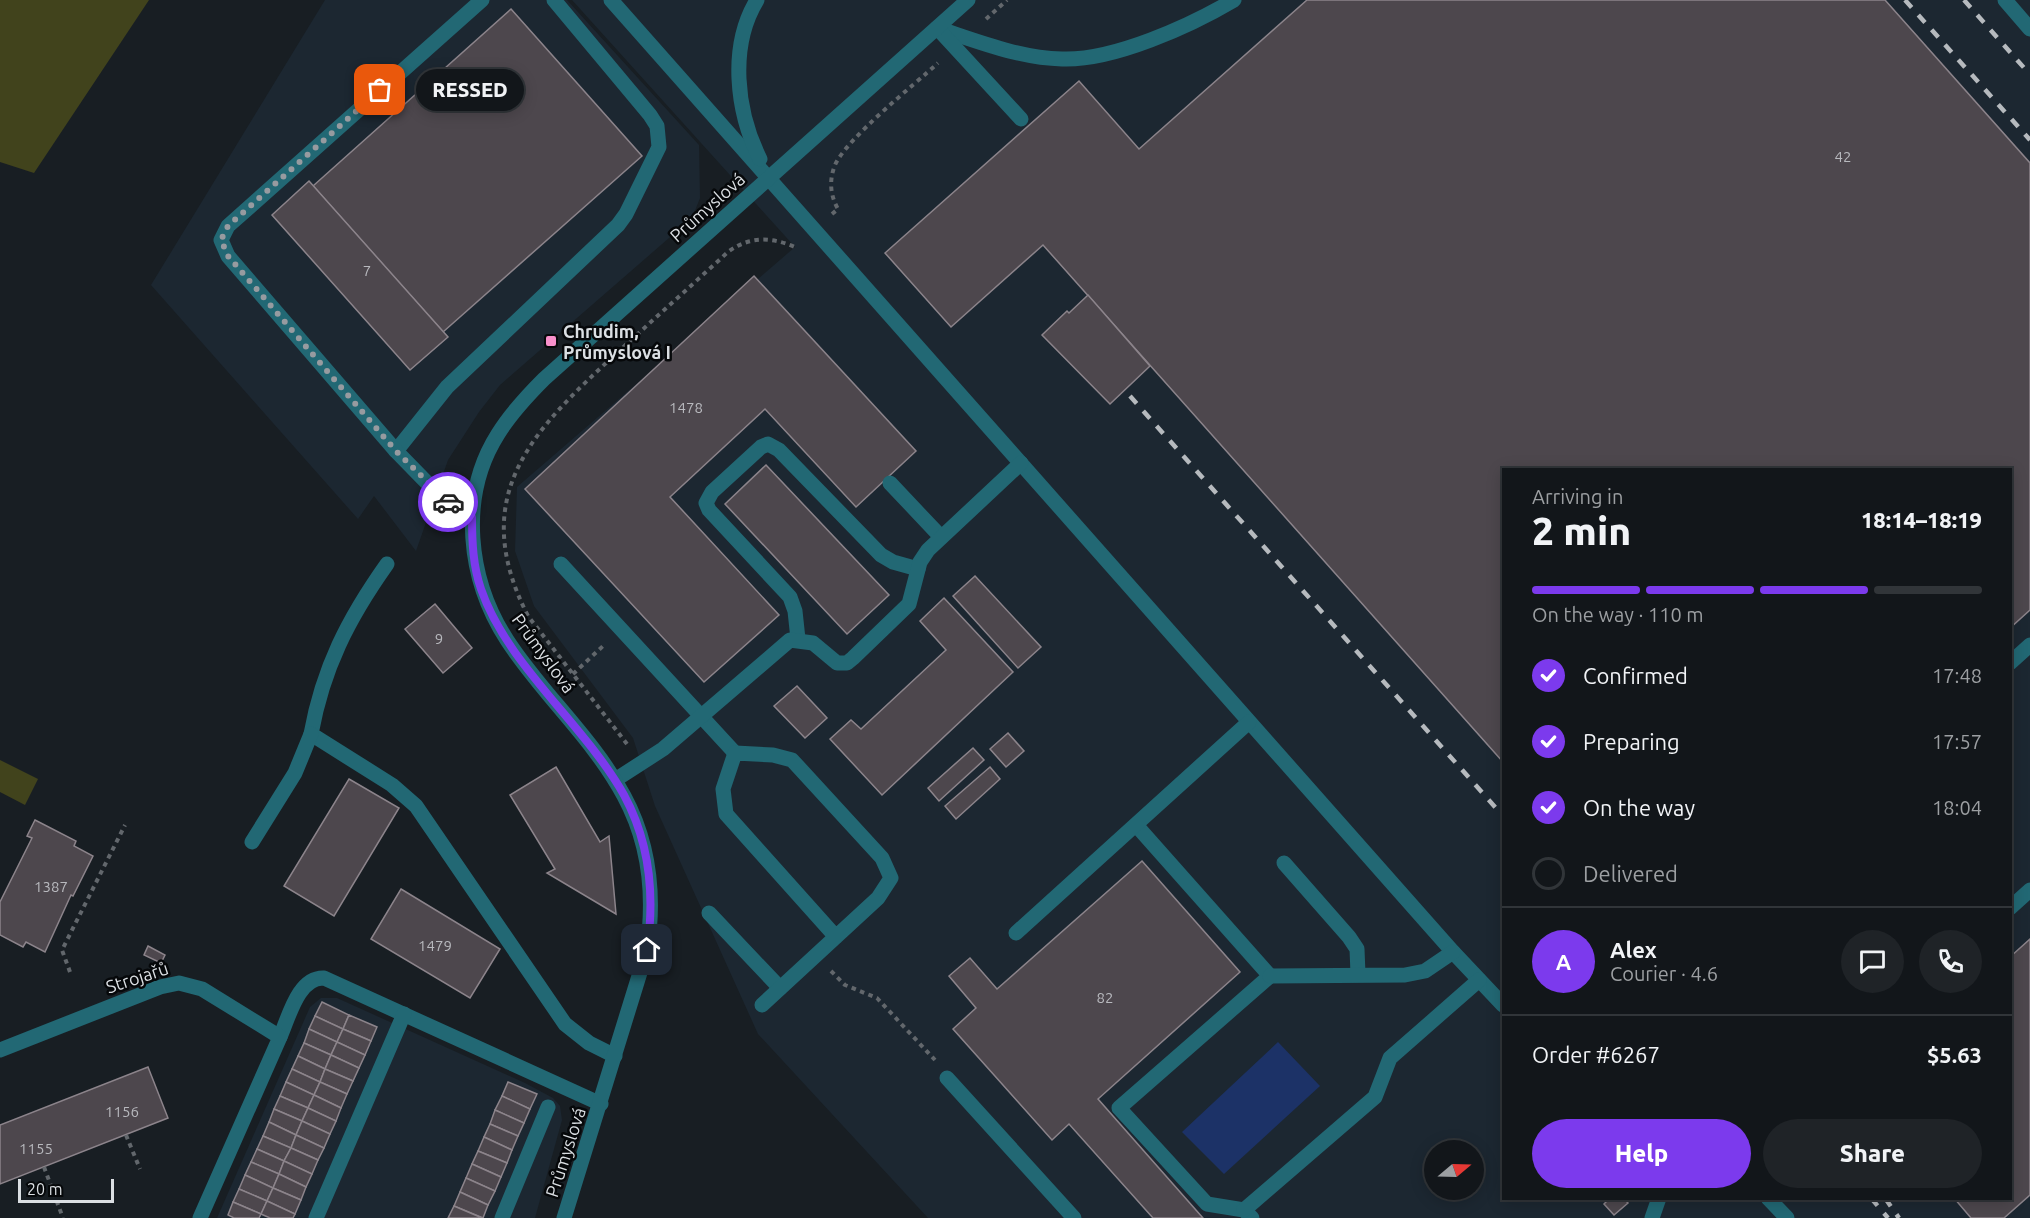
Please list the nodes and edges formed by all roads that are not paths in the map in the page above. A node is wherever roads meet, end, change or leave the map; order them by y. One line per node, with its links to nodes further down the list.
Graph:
1 (482, 0): 13 (street)
2 (554, 0): 13 (street)
3 (611, 0): 12 (street)
4 (757, 0): 12 (street)
5 (968, 0): 8 (street, Průmyslová)
6 (1234, 0): 10 (street)
7 (2005, 0): 9 (street)
8 (937, 28): 10 (street); 12 (street, Průmyslová)
9 (2030, 29)
10 (961, 43): 11 (street)
11 (1021, 119)
12 (769, 178): 14 (street); 16 (street, Průmyslová)
13 (396, 451): 16 (street)
14 (1021, 463): 17 (street); 25 (street)
15 (890, 483): 17 (street)
16 (472, 517): 28 (street, Průmyslová)
17 (941, 537): 20 (street)
18 (387, 564): 26 (street)
19 (561, 564): 24 (street)
20 (918, 569): 21 (street); 21 (street)
21 (798, 639): 24 (street)
22 (2030, 645): 23 (street)
23 (2012, 661)
24 (701, 716): 27 (street); 28 (street)
25 (1250, 723): 29 (street); 37 (street)
26 (310, 734): 30 (street); 47 (street)
27 (735, 753): 36 (street); 36 (street)
28 (615, 780): 47 (street, Průmyslová)
29 (1136, 825): 35 (street); 39 (street)
30 (252, 842)
31 (1284, 863): 38 (street)
32 (2030, 890): 33 (street)
33 (2012, 906)
34 (709, 913): 41 (street)
35 (1016, 933)
36 (836, 937): 41 (street)
37 (1453, 952): 38 (street); 40 (street)
38 (1358, 974): 39 (street)
39 (1270, 976): 53 (street)
40 (1479, 980): 42 (street); 53 (street)
41 (780, 988): 43 (street)
42 (1502, 1004)
43 (762, 1005)
44 (404, 1014): 45 (street); 49 (street); 55 (street)
45 (280, 1037): 46 (street, Strojařů); 54 (street)
46 (0, 1050)
47 (615, 1056): 49 (street, Průmyslová)
48 (947, 1078): 58 (street)
49 (601, 1104): 57 (street, Průmyslová)
50 (548, 1107): 56 (street)
51 (1658, 1200): 59 (street)
52 (1770, 1200): 60 (street)
53 (1248, 1214)
54 (200, 1218)
55 (316, 1218)
56 (502, 1218)
57 (564, 1218)
58 (1074, 1218)
59 (1652, 1218)
60 (1787, 1218)

